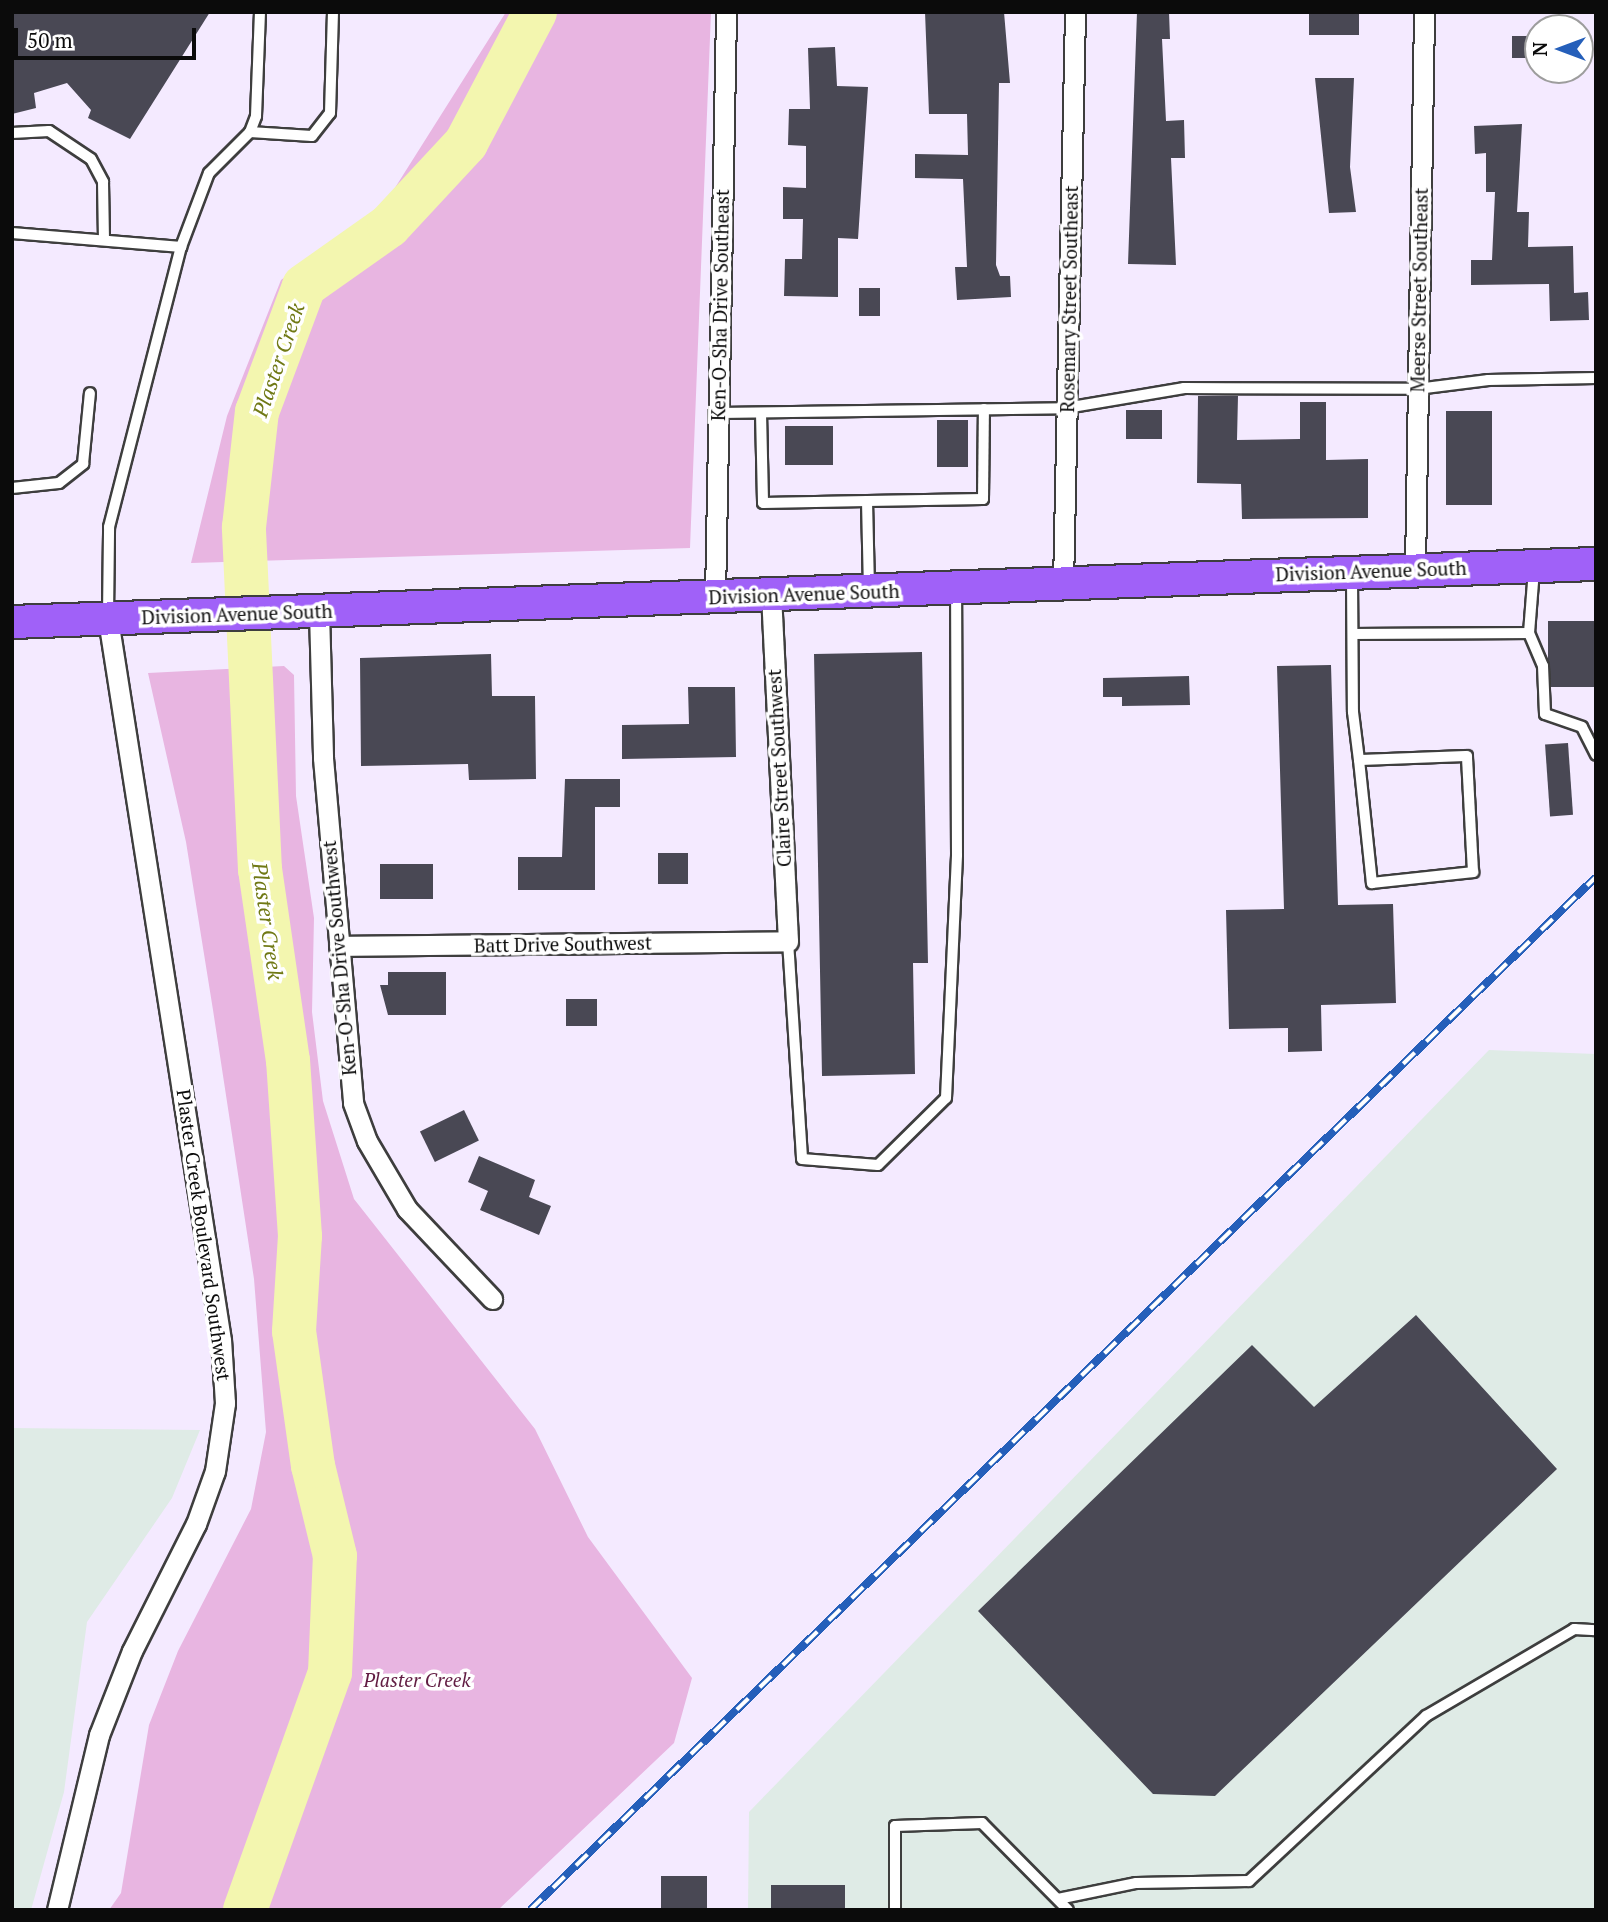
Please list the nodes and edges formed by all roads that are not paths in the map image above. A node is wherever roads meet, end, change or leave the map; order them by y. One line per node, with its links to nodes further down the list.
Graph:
1 (260, 12): 6 (lane)
2 (333, 12): 6 (lane)
3 (726, 12): 17 (street, Ken-O-Sha Drive Southeast)
4 (1075, 12): 14 (street, Rosemary Street Southeast)
5 (1424, 12): 12 (street, Meerse Street Southeast)
6 (250, 132): 10 (lane)
7 (12, 133): 9 (lane)
8 (12, 233): 9 (lane)
9 (104, 239): 10 (lane)
10 (181, 247): 30 (lane)
11 (1596, 378): 12 (lane)
12 (1417, 389): 14 (lane); 22 (street, Meerse Street Southeast)
13 (90, 393): 18 (lane)
14 (1066, 408): 15 (lane); 24 (street, Rosemary Street Southeast)
15 (984, 409): 16 (lane); 19 (lane)
16 (761, 412): 17 (lane); 19 (lane)
17 (719, 413): 28 (street, Ken-O-Sha Drive Southeast)
18 (12, 488)
19 (867, 501): 26 (lane)
20 (1596, 564): 21 (main road, Division Avenue South)
21 (1535, 566): 22 (main road, Division Avenue South); 32 (lane)
22 (1415, 568): 23 (main road, Division Avenue South)
23 (1352, 571): 24 (main road, Division Avenue South); 33 (lane)
24 (1063, 585): 25 (main road, Division Avenue South)
25 (956, 588): 26 (main road, Division Avenue South); 36 (lane)
26 (870, 591): 27 (main road, Division Avenue South)
27 (771, 594): 28 (main road, Division Avenue South); 36 (street, Claire Street Southwest)
28 (715, 597): 29 (main road, Division Avenue South)
29 (319, 612): 30 (main road, Division Avenue South); 37 (street, Ken-O-Sha Drive Southwest)
30 (108, 619): 31 (main road, Division Avenue South); 41 (street, Plaster Creek Boulevard Southwest)
31 (12, 622)
32 (1529, 633): 33 (lane); 34 (lane)
33 (1355, 634): 35 (lane)
34 (1596, 755)
35 (1359, 761): 35 (lane)
36 (788, 941): 37 (street, Batt Drive Southwest)
37 (339, 946): 38 (street, Ken-O-Sha Drive Southwest)
38 (492, 1299)
39 (1596, 1630): 40 (lane)
40 (1058, 1899): 42 (lane); 43 (lane)
41 (57, 1910)
42 (895, 1910)
43 (1068, 1910)

